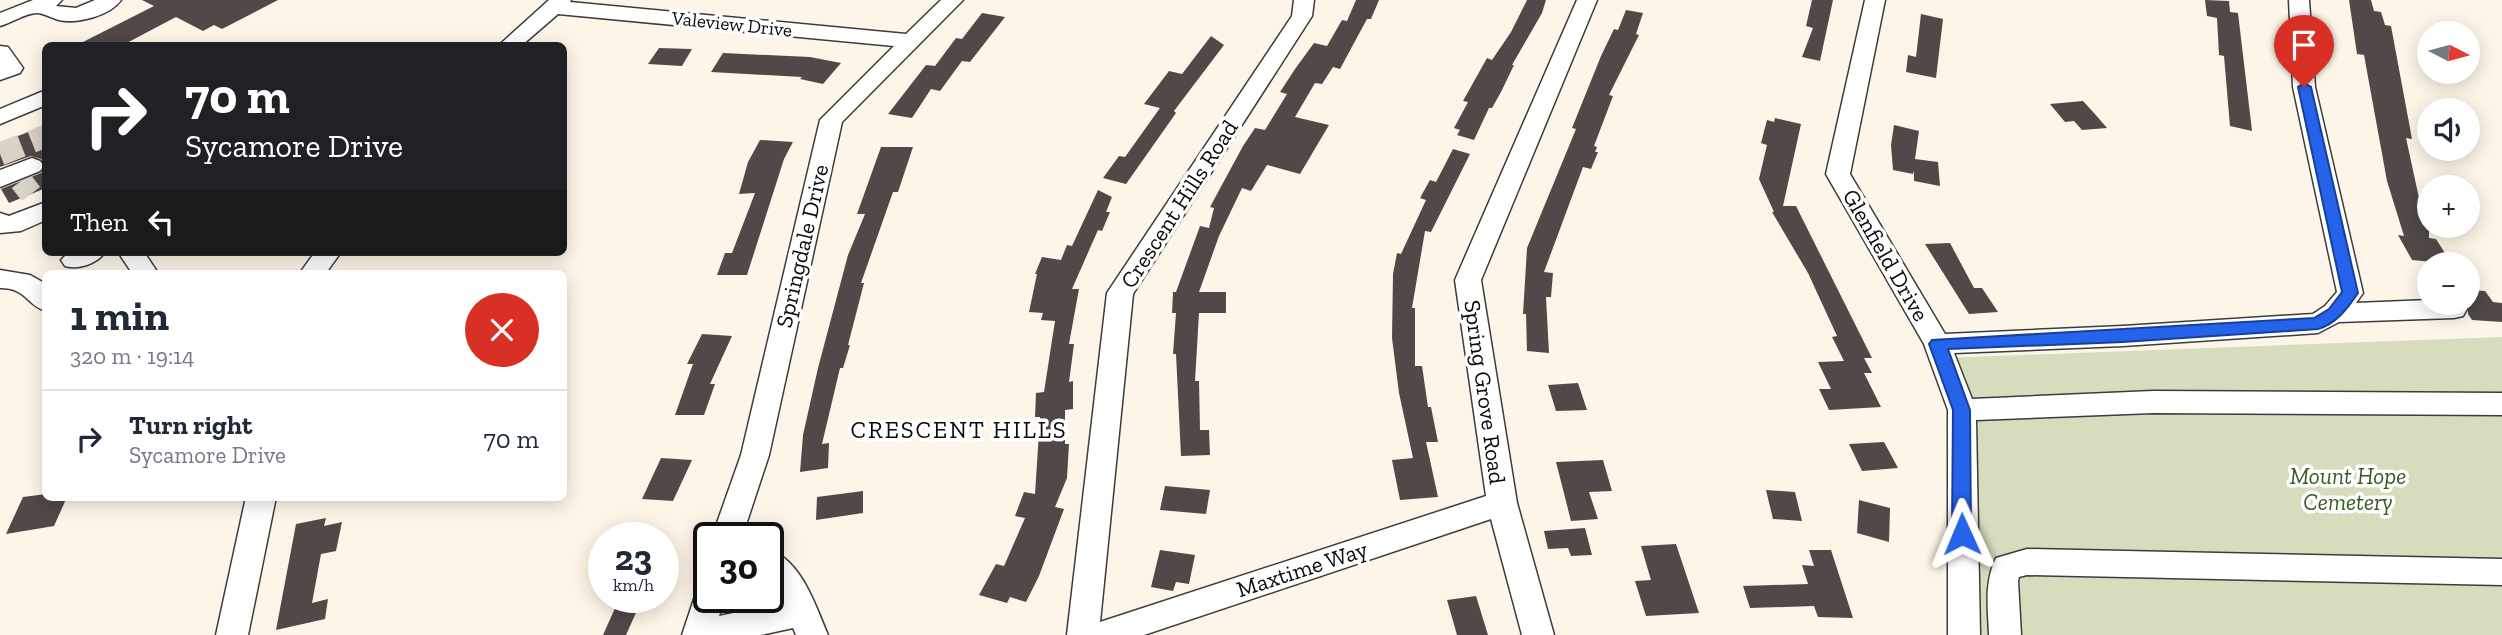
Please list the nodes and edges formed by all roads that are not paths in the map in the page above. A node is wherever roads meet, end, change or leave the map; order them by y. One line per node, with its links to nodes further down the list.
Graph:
1 (111, 0): 7 (street)
2 (953, 0): 10 (street, Springdale Drive)
3 (1304, 0): 35 (street, Crescent Hills Road)
4 (1587, 0): 27 (street, Spring Grove Road)
5 (1875, 0): 23 (street, Glenfield Drive)
6 (2299, 0): 22 (street)
7 (46, 3): 9 (street)
8 (556, 3): 10 (street, Valeview Drive); 11 (street)
9 (0, 20)
10 (912, 41): 28 (street, Springdale Drive)
11 (512, 42)
12 (0, 52): 13 (street)
13 (0, 73)
14 (42, 99): 15 (street)
15 (0, 117)
16 (28, 186): 17 (street); 18 (street)
17 (0, 211)
18 (0, 221)
19 (0, 279): 20 (street)
20 (42, 297)
21 (2417, 310): 22 (street)
22 (2334, 313): 23 (street)
23 (1937, 344): 25 (street, Glenfield Drive)
24 (2502, 404): 25 (street)
25 (1962, 410): 38 (street, Glenfield Drive)
26 (260, 501): 33 (street)
27 (1502, 503): 36 (street, Maxtime Way); 37 (street, Spring Grove Road)
28 (738, 522)
29 (2502, 572): 39 (street)
30 (784, 581): 32 (street)
31 (704, 613): 34 (street)
32 (807, 624): 34 (street)
33 (232, 635)
34 (698, 635)
35 (1083, 635)
36 (1102, 635)
37 (1538, 635)
38 (1964, 635)
39 (2005, 635)

